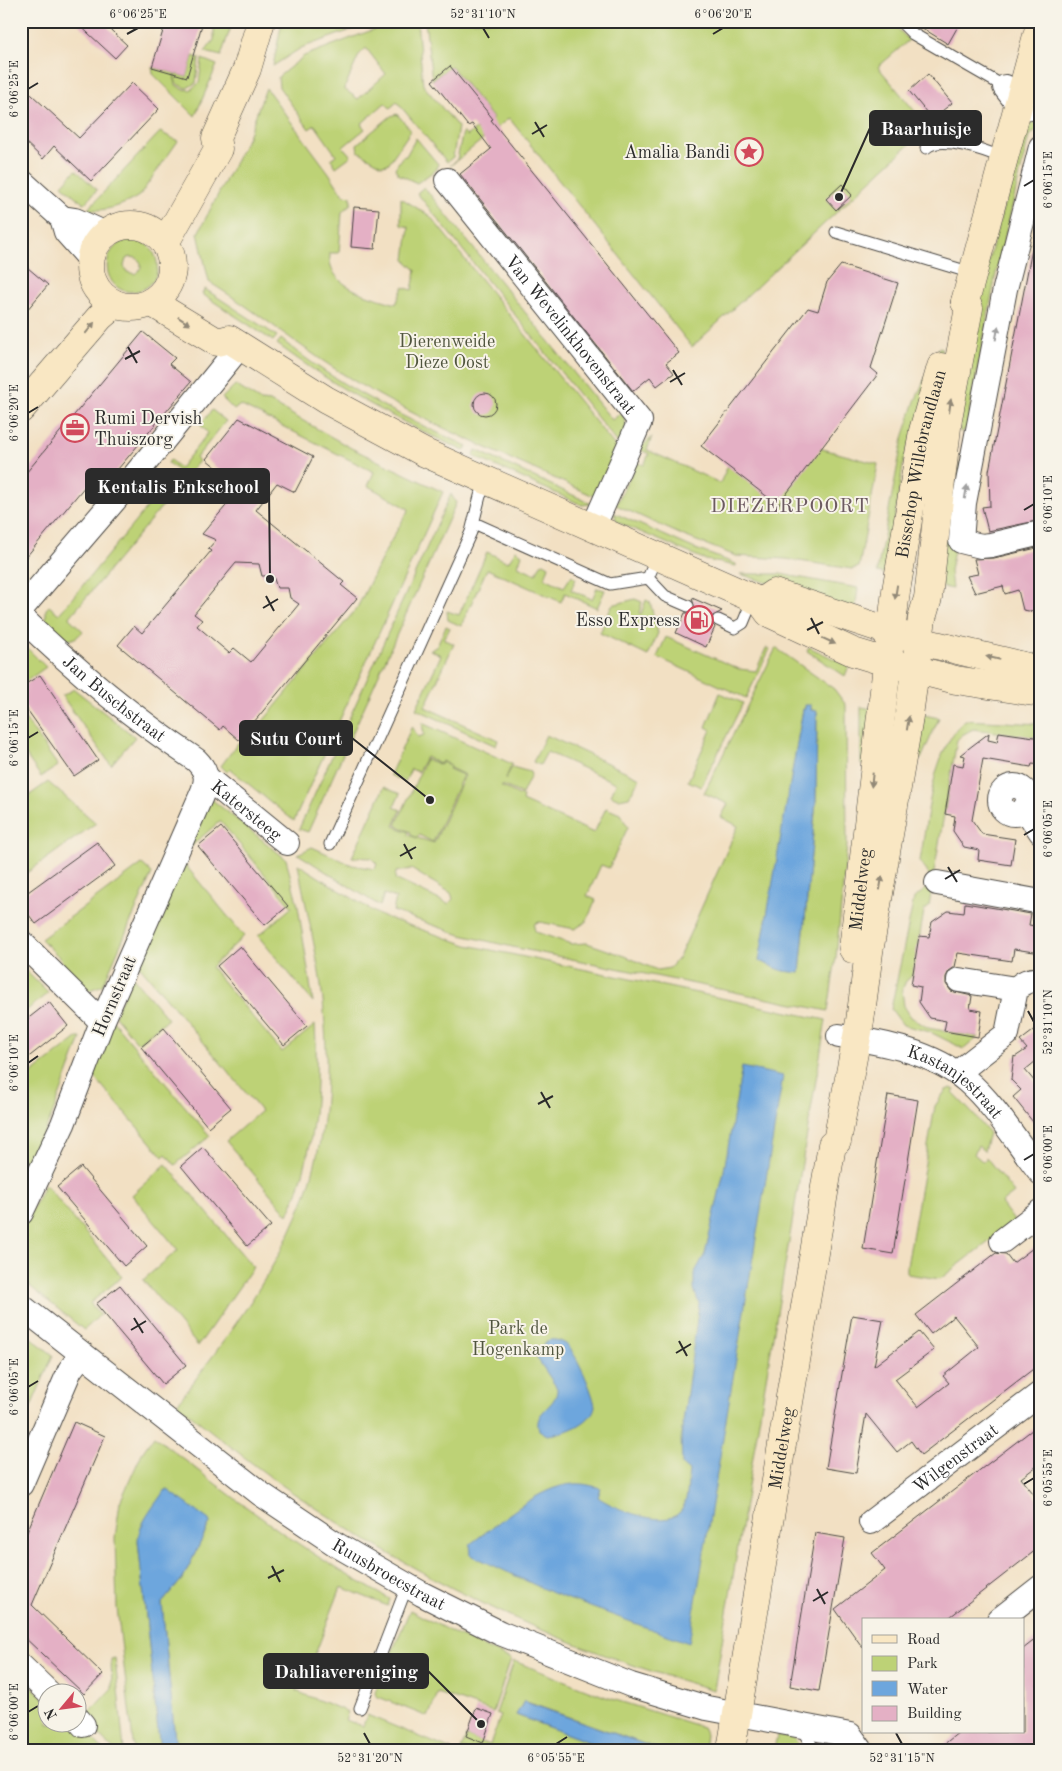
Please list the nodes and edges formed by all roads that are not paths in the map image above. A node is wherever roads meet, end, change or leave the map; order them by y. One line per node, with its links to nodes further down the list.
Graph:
1 (261, 21): 13 (main road)
2 (900, 21): 4 (lane)
3 (1041, 21): 4 (main road, Bisschop Willebrandlaan)
4 (1021, 100): 7 (main road, Bisschop Willebrandlaan)
5 (1041, 147): 22 (street, one-way to 5)
6 (926, 148): 7 (lane)
7 (1003, 158): 15 (main road, Bisschop Willebrandlaan)
8 (447, 180): 26 (street, Van Wevelinkhovenstraat)
9 (21, 181): 10 (street)
10 (62, 218): 12 (street); 14 (street)
11 (836, 232): 15 (lane)
12 (106, 234): 13 (main road); 14 (main road)
13 (155, 235): 16 (main road)
14 (91, 260): 17 (main road)
15 (972, 273): 18 (main road, Bisschop Willebrandlaan)
16 (160, 293): 17 (main road); 19 (main road)
17 (106, 295): 20 (main road); 21 (main road, one-way to 17)
18 (965, 302): 23 (main road, Bisschop Willebrandlaan, one-way to 18); 34 (main road, Bisschop Willebrandlaan, one-way to 34)
19 (234, 343): 24 (main road); 31 (street)
20 (21, 384)
21 (21, 409)
22 (977, 433): 23 (street, Bisschop Willebrandlaan); 27 (street, one-way to 22)
23 (944, 455): 35 (main road, Bisschop Willebrandlaan)
24 (488, 481): 25 (lane); 26 (main road)
25 (474, 523): 28 (lane); 44 (lane)
26 (593, 528): 28 (main road)
27 (1041, 533)
28 (653, 567): 29 (main road); 30 (lane)
29 (757, 601): 33 (lane); 34 (main road); 36 (main road, one-way to 36)
30 (688, 606)
31 (21, 609)
32 (21, 617): 40 (street, Jan Buschstraat)
33 (718, 620)
34 (890, 632): 35 (main road); 36 (main road, Middelweg)
35 (919, 640): 37 (main road, Middelweg); 38 (main road, one-way to 35)
36 (886, 662): 37 (main road); 52 (main road, Middelweg, one-way to 52)
37 (915, 670): 39 (main road); 52 (main road, Middelweg, one-way to 37)
38 (1041, 670)
39 (1041, 693)
40 (207, 778): 43 (street, Katersteeg); 51 (street, Hornstraat)
41 (1025, 808): 42 (street)
42 (1041, 832)
43 (287, 843)
44 (330, 844)
45 (937, 883): 46 (street)
46 (1041, 902)
47 (21, 942): 51 (street)
48 (959, 980): 50 (street)
49 (1041, 980): 50 (street)
50 (1016, 989): 53 (street)
51 (102, 1022): 56 (street, Hornstraat)
52 (848, 1037): 53 (street, Kastanjestraat); 69 (main road, Middelweg)
53 (957, 1073): 54 (street, Kastanjestraat)
54 (1041, 1173)
55 (1041, 1211): 57 (street)
56 (21, 1214)
57 (1002, 1241)
58 (21, 1306): 59 (street, Ruusbroecstraat)
59 (82, 1354): 61 (street); 63 (street, Ruusbroecstraat)
60 (1041, 1393): 62 (street, Wilgenstraat)
61 (21, 1484)
62 (871, 1522)
63 (407, 1586): 68 (lane); 69 (street, Ruusbroecstraat)
64 (1041, 1587): 65 (street)
65 (1002, 1618)
66 (21, 1666): 67 (street)
67 (40, 1684)
68 (360, 1708)
69 (738, 1715): 70 (street, Ruusbroecstraat); 72 (main road, Middelweg)
70 (800, 1726): 71 (street, Ruusbroecstraat); 73 (lane)
71 (858, 1737)
72 (731, 1750)
73 (814, 1750)

